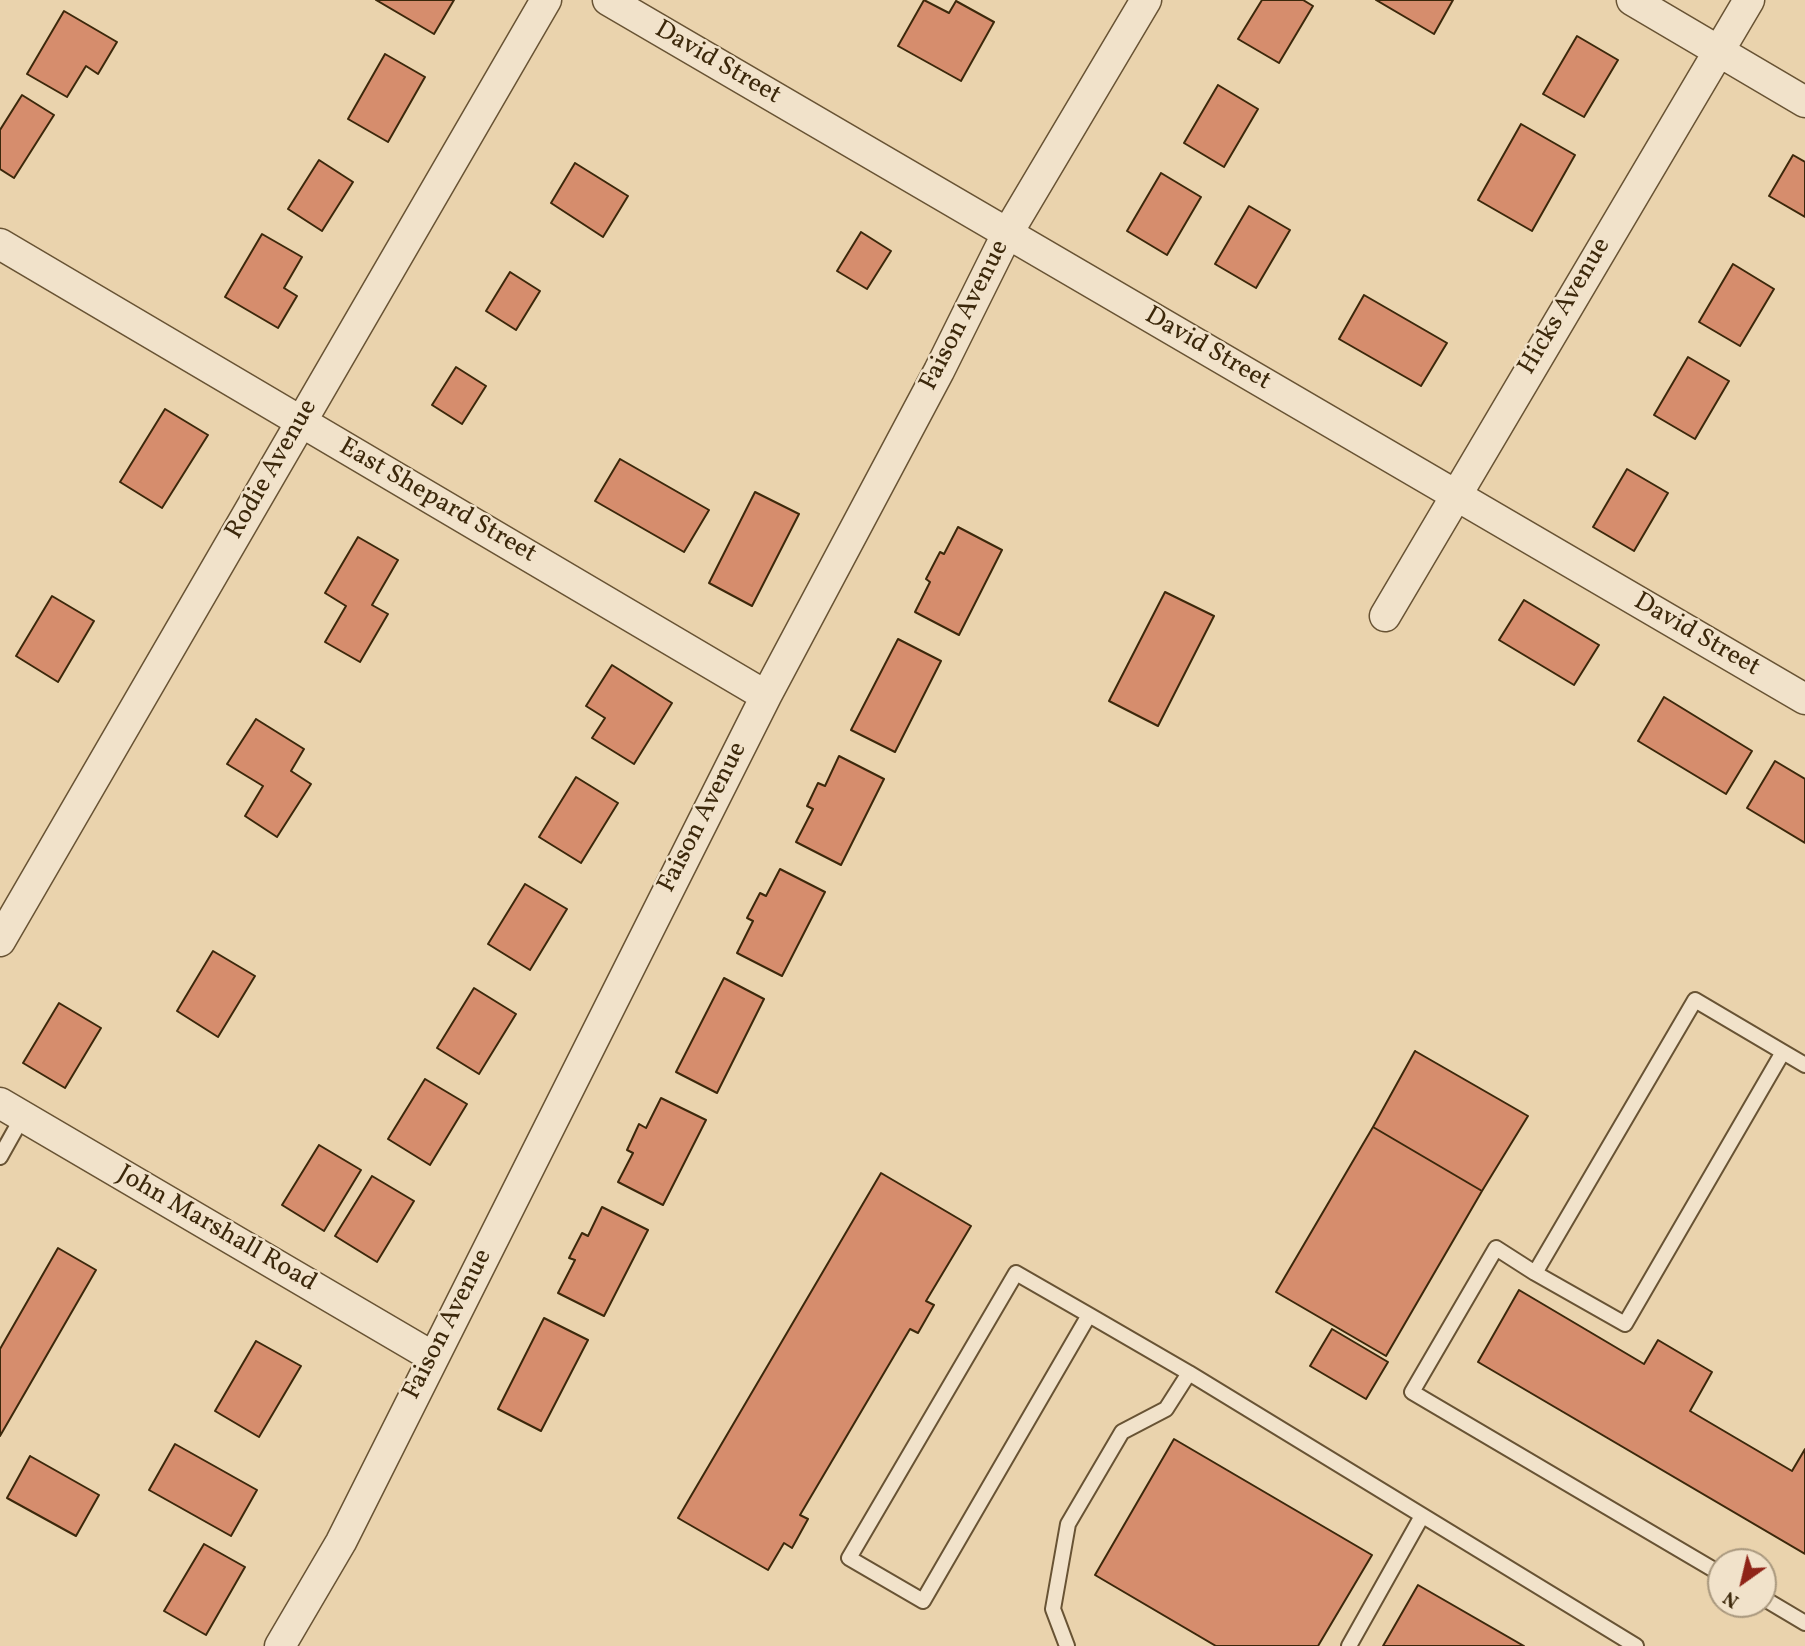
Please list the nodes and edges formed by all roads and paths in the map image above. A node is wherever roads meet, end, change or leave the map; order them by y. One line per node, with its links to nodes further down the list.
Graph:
1 (546, 0): 10 (street, Rodie Avenue)
2 (608, 0): 8 (street, David Street)
3 (1146, 0): 8 (street, Faison Avenue)
4 (1632, 0): 6 (street)
5 (1749, 0): 6 (street, Hicks Avenue)
6 (1719, 51): 7 (street); 11 (street, Hicks Avenue)
7 (1805, 102)
8 (1007, 234): 11 (street, David Street); 13 (street, Faison Avenue)
9 (0, 244): 10 (street, East Shepard Street)
10 (301, 422): 13 (street, East Shepard Street); 15 (street, Rodie Avenue)
11 (1455, 494): 12 (street, Hicks Avenue); 14 (street, David Street)
12 (1385, 615)
13 (766, 696): 22 (street, Faison Avenue)
14 (1805, 699)
15 (0, 941)
16 (1783, 1052): 17 (lane); 20 (lane); 20 (lane)
17 (1805, 1065)
18 (12, 1110): 19 (lane); 22 (street, John Marshall Road)
19 (0, 1157)
20 (1535, 1273): 25 (lane)
21 (1089, 1315): 21 (lane); 23 (lane)
22 (433, 1357): 28 (street, Faison Avenue)
23 (1189, 1373): 24 (lane); 29 (lane)
24 (1422, 1516): 30 (lane); 31 (lane)
25 (1707, 1566)
26 (1777, 1606): 27 (lane)
27 (1805, 1623)
28 (280, 1646)
29 (1067, 1646)
30 (1349, 1646)
31 (1636, 1646)

